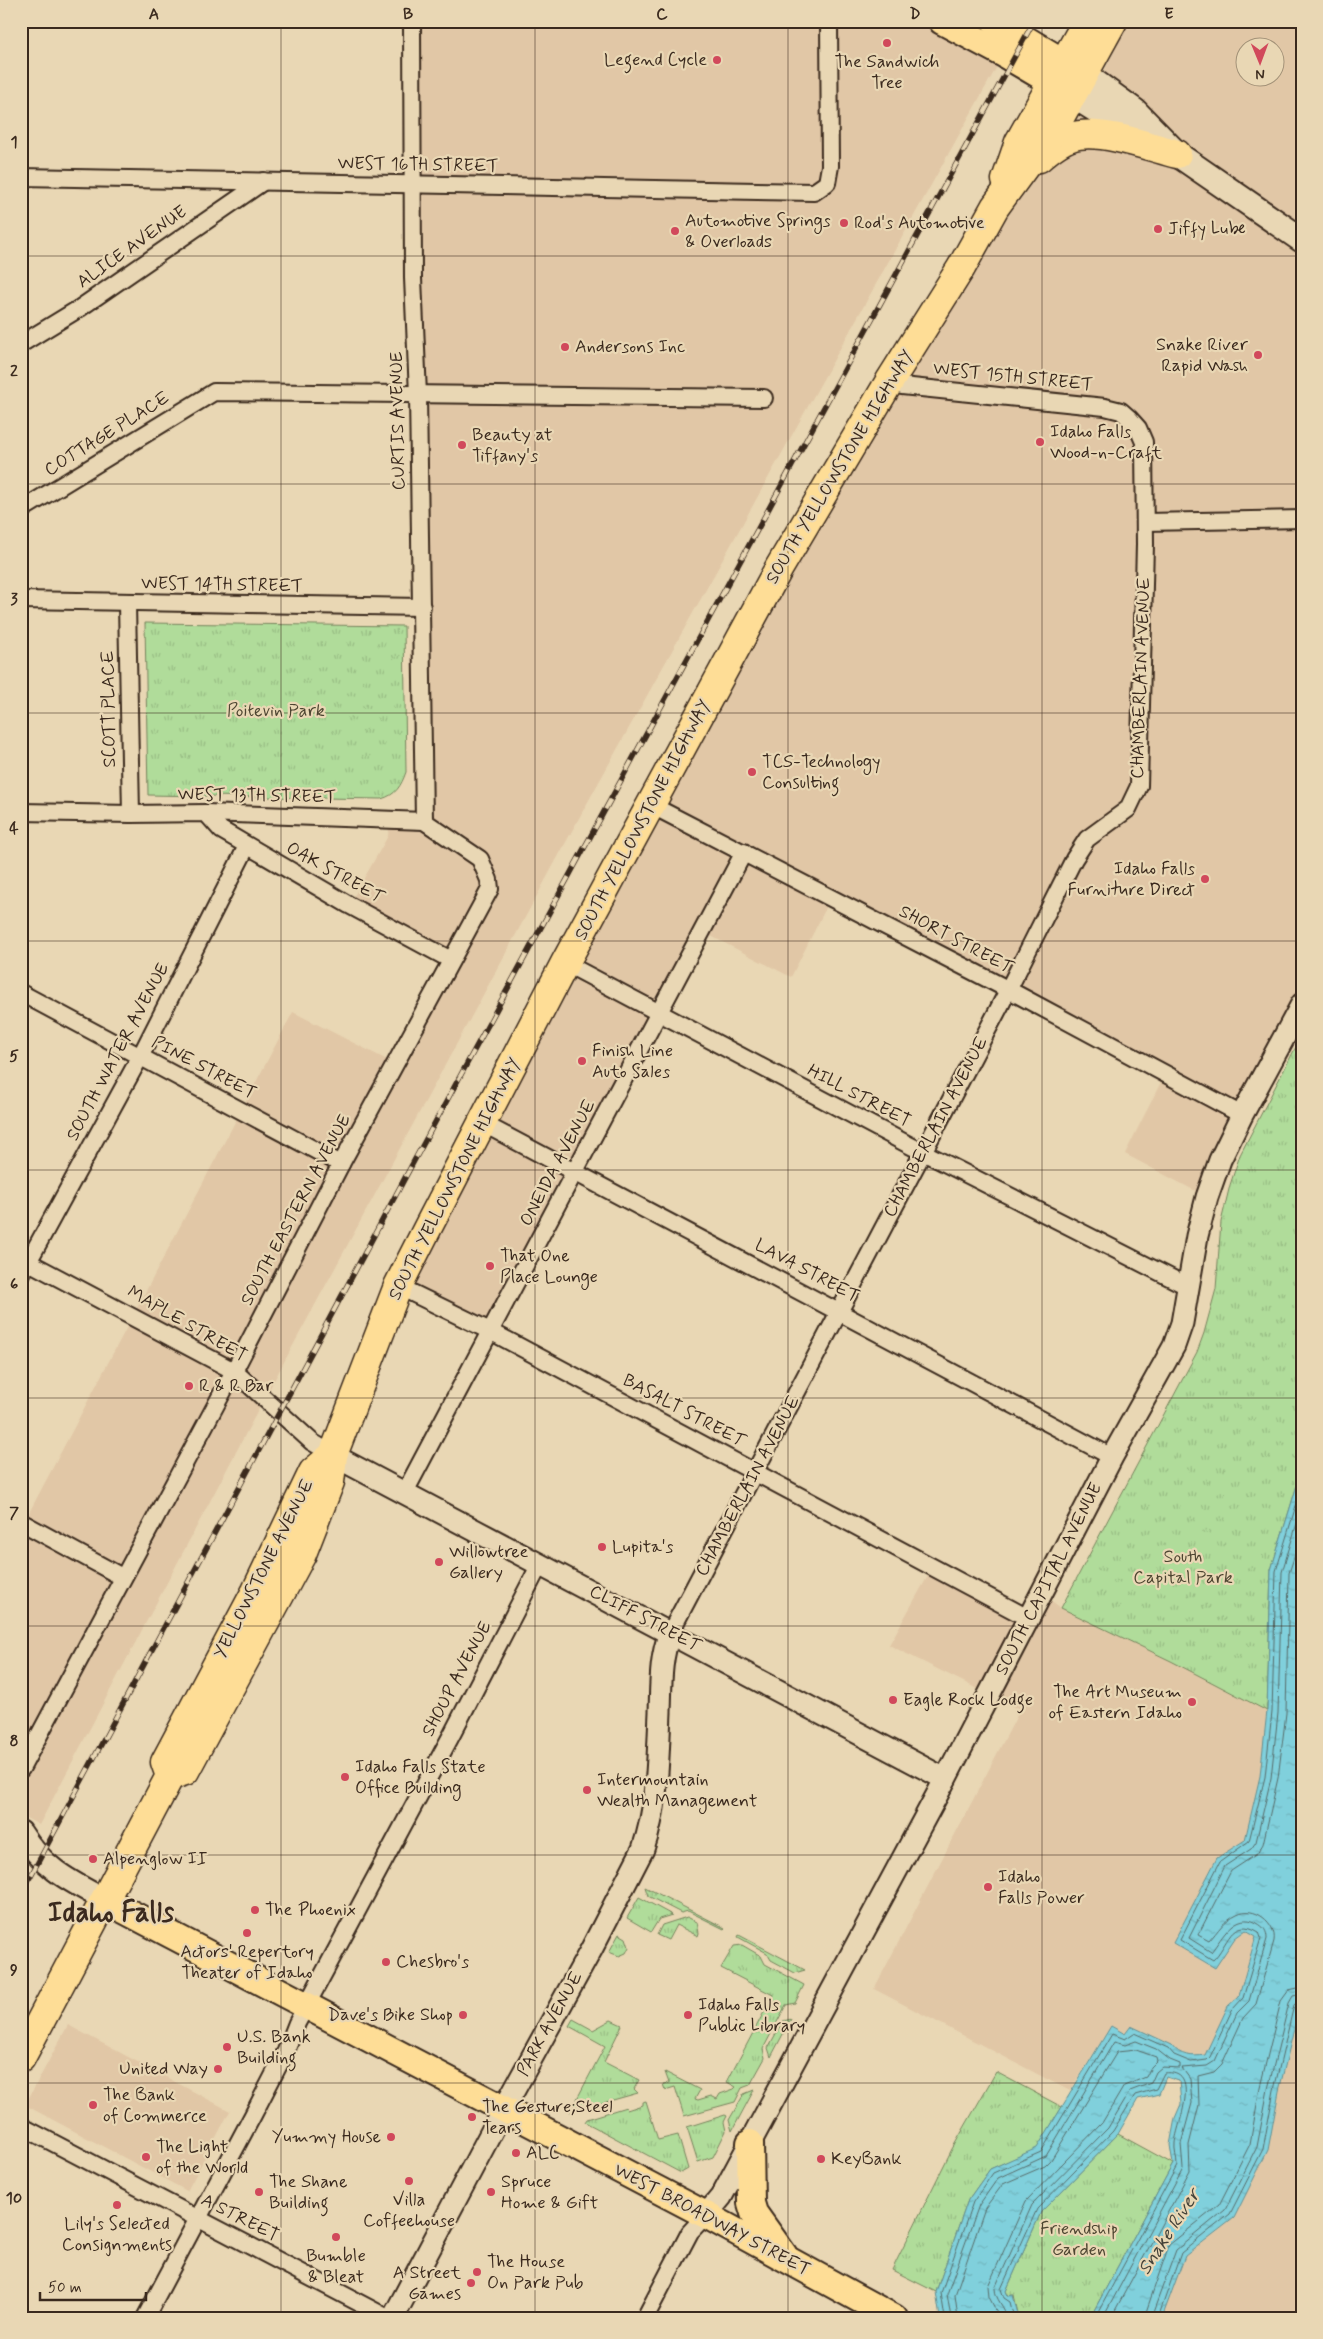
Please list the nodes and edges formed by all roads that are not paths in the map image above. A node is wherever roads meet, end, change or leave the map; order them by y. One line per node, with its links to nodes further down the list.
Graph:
1 (412, 21): 11 (street, CURTIS AVENUE)
2 (829, 21): 11 (street, WEST 16TH STREET)
3 (942, 21): 7 (main road)
4 (995, 21): 7 (main road)
5 (1087, 21): 7 (highway, SOUTH YELLOWSTONE HIGHWAY)
6 (1113, 21): 7 (highway, SOUTH YELLOWSTONE HIGHWAY)
7 (1068, 78): 8 (main road); 12 (highway, SOUTH YELLOWSTONE HIGHWAY)
8 (1177, 154): 12 (highway); 13 (main road)
9 (21, 177): 10 (street, WEST 16TH STREET)
10 (264, 181): 11 (street, WEST 16TH STREET); 14 (street, ALICE AVENUE)
11 (413, 186): 16 (street, CURTIS AVENUE)
12 (995, 207): 15 (highway, SOUTH YELLOWSTONE HIGHWAY)
13 (1302, 240)
14 (21, 344)
15 (891, 379): 18 (street, WEST 15TH STREET); 25 (highway, SOUTH YELLOWSTONE HIGHWAY)
16 (418, 396): 17 (street); 19 (street, COTTAGE PLACE); 24 (street, CURTIS AVENUE)
17 (764, 398)
18 (1129, 418): 21 (street, CHAMBERLAIN AVENUE)
19 (21, 510)
20 (1302, 519): 21 (street)
21 (1145, 522): 34 (street, CHAMBERLAIN AVENUE)
22 (21, 600): 23 (street, WEST 14TH STREET)
23 (127, 603): 24 (street, WEST 14TH STREET); 28 (street, SCOTT PLACE)
24 (422, 607): 29 (street, CURTIS AVENUE)
25 (651, 805): 31 (street, SHORT STREET); 33 (highway, SOUTH YELLOWSTONE HIGHWAY)
26 (21, 812): 28 (street, WEST 13TH STREET)
27 (206, 813): 28 (street, WEST 13TH STREET); 29 (street, WEST 13TH STREET); 30 (street, OAK STREET)
28 (131, 814)
29 (424, 821): 32 (street, SOUTH EASTERN AVENUE)
30 (247, 846): 32 (street, OAK STREET); 38 (street, SOUTH WATER AVENUE)
31 (744, 852): 34 (street, SHORT STREET); 37 (street, ONEIDA AVENUE)
32 (451, 960): 42 (street, SOUTH EASTERN AVENUE)
33 (565, 963): 37 (street, HILL STREET); 40 (highway, SOUTH YELLOWSTONE HIGHWAY)
34 (1009, 990): 39 (street, SHORT STREET); 41 (street, CHAMBERLAIN AVENUE)
35 (21, 993): 38 (street, PINE STREET)
36 (1302, 1004): 39 (street, SOUTH CAPITAL AVENUE)
37 (660, 1014): 41 (street, HILL STREET); 43 (street, ONEIDA AVENUE)
38 (140, 1057): 42 (street, PINE STREET); 44 (street, SOUTH WATER AVENUE)
39 (1242, 1115): 46 (street, SOUTH CAPITAL AVENUE)
40 (482, 1123): 43 (street, LAVA STREET); 45 (highway, SOUTH YELLOWSTONE HIGHWAY)
41 (924, 1153): 46 (street, HILL STREET); 47 (street, CHAMBERLAIN AVENUE)
42 (341, 1164): 49 (street, SOUTH EASTERN AVENUE)
43 (576, 1172): 47 (street, LAVA STREET); 48 (street, ONEIDA AVENUE)
44 (24, 1265): 49 (street, MAPLE STREET)
45 (398, 1286): 48 (street, BASALT STREET); 51 (highway, SOUTH YELLOWSTONE HIGHWAY)
46 (1189, 1287): 50 (street, SOUTH CAPITAL AVENUE)
47 (840, 1312): 50 (street, LAVA STREET); 52 (street, CHAMBERLAIN AVENUE)
48 (490, 1331): 52 (street, BASALT STREET); 53 (street, ONEIDA AVENUE)
49 (234, 1371): 51 (street, MAPLE STREET); 56 (street, SOUTH EASTERN AVENUE)
50 (1112, 1457): 57 (street, SOUTH CAPITAL AVENUE)
51 (339, 1458): 53 (street, CLIFF STREET); 63 (highway, YELLOWSTONE AVENUE)
52 (755, 1472): 57 (street, BASALT STREET); 58 (street, CHAMBERLAIN AVENUE)
53 (406, 1492): 55 (street, CLIFF STREET)
54 (21, 1522): 56 (street)
55 (540, 1564): 58 (street, CLIFF STREET); 64 (street, SHOUP AVENUE)
56 (122, 1577): 59 (street, SOUTH EASTERN AVENUE)
57 (1028, 1618): 60 (street, SOUTH CAPITAL AVENUE)
58 (670, 1633): 60 (street, CLIFF STREET); 62 (street, CHAMBERLAIN AVENUE)
59 (21, 1769)
60 (945, 1778): 68 (street, SOUTH CAPITAL AVENUE)
61 (21, 1832): 63 (street)
62 (648, 1834): 66 (street, PARK AVENUE)
63 (105, 1900): 64 (main road, WEST BROADWAY STREET); 65 (highway, YELLOWSTONE AVENUE)
64 (307, 2005): 66 (main road, WEST BROADWAY STREET); 70 (street, SHOUP AVENUE)
65 (21, 2058)
66 (503, 2110): 69 (main road, WEST BROADWAY STREET); 74 (street, PARK AVENUE)
67 (21, 2126): 70 (street, A STREET)
68 (750, 2143): 69 (street, SOUTH CAPITAL AVENUE); 71 (main road)
69 (706, 2215): 71 (main road, WEST BROADWAY STREET); 75 (street)
70 (196, 2219): 72 (street, SHOUP AVENUE); 73 (street, A STREET)
71 (788, 2260): 76 (main road, WEST BROADWAY STREET)
72 (145, 2318)
73 (388, 2318)
74 (393, 2318)
75 (645, 2318)
76 (894, 2318)

